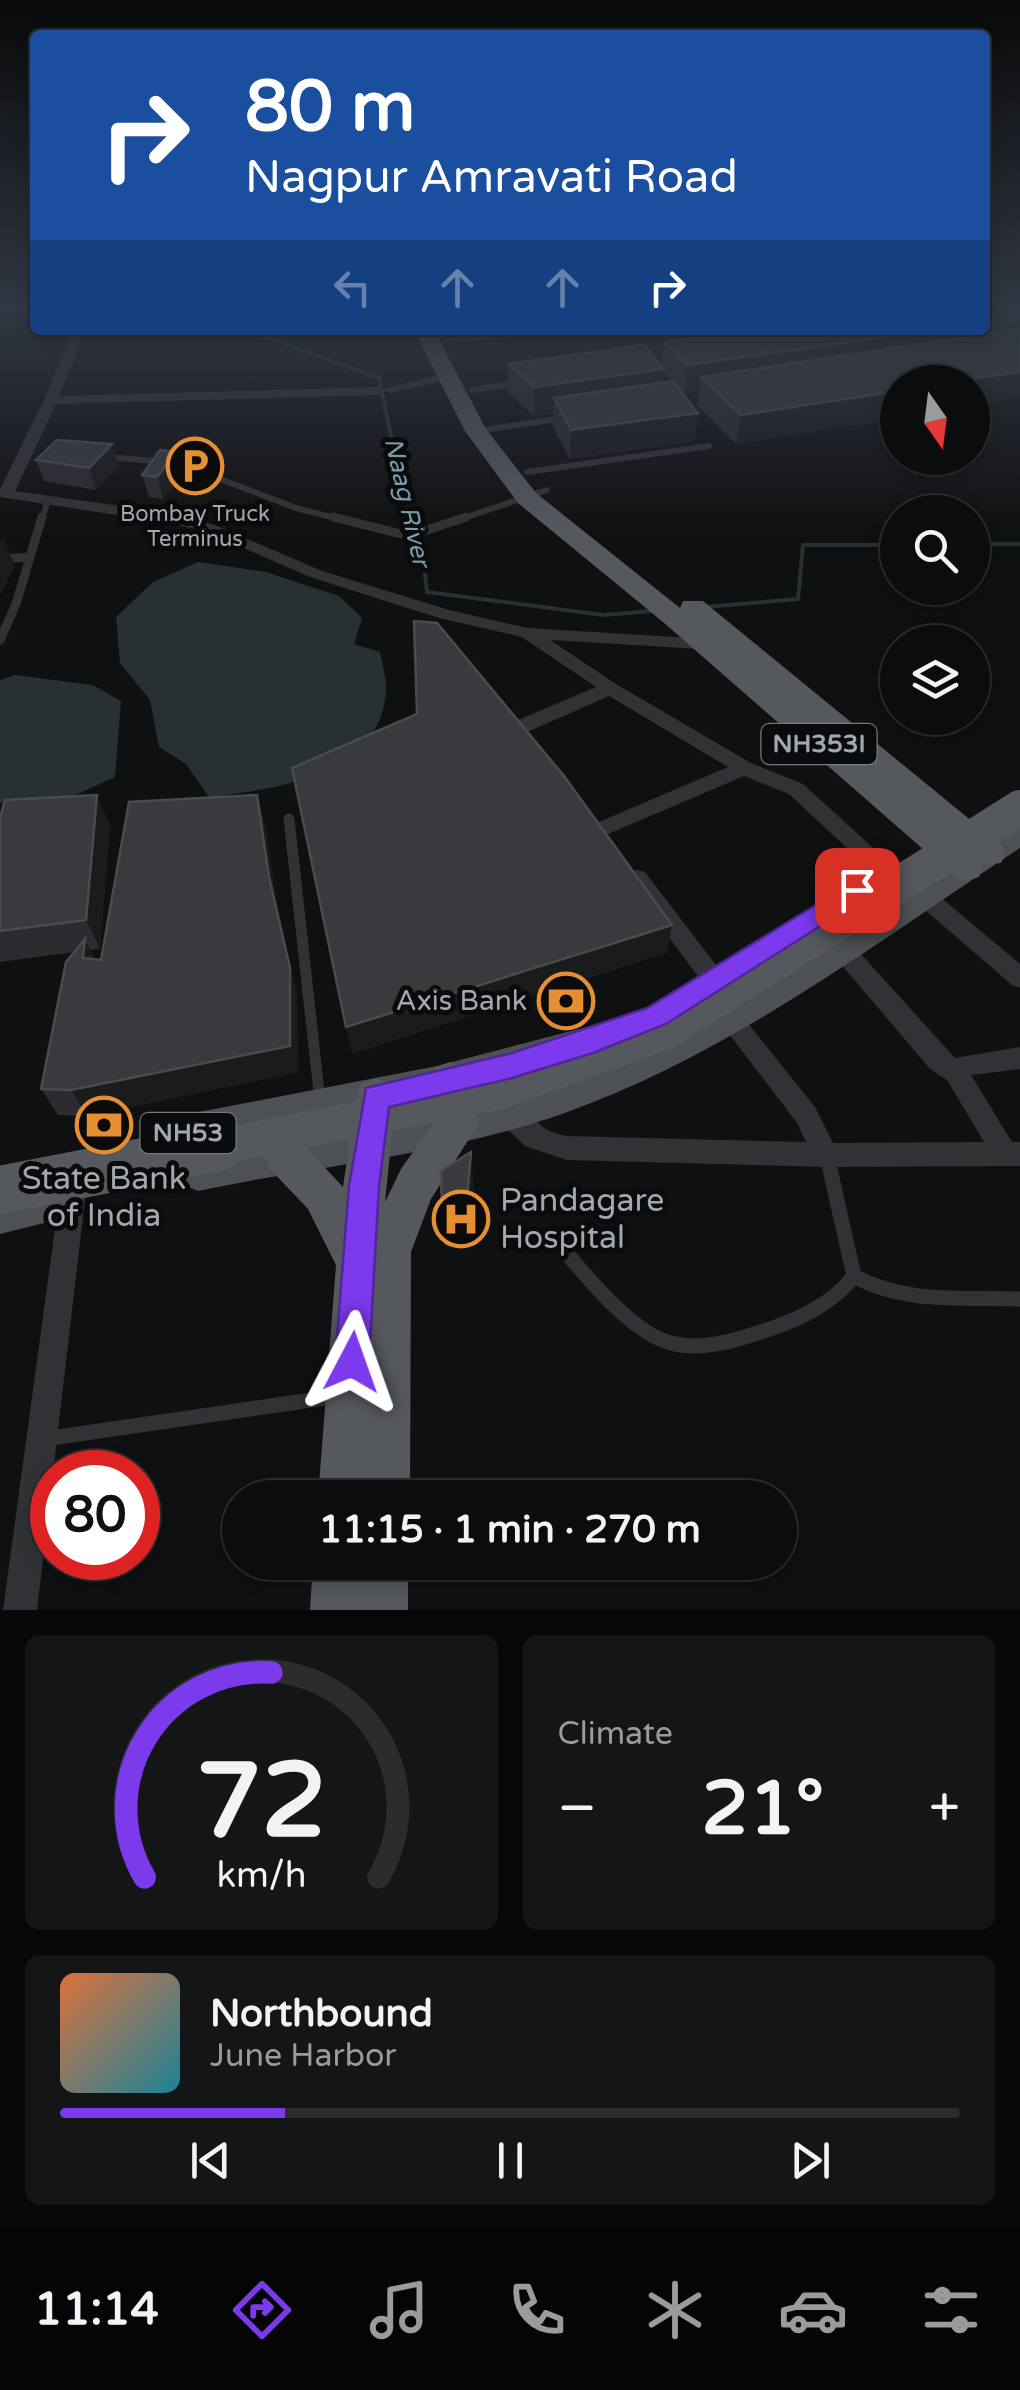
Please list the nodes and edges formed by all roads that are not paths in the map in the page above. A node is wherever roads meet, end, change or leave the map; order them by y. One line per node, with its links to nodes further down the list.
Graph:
1 (58, 383): 7 (street)
2 (415, 383): 7 (street)
3 (453, 383): 9 (highway)
4 (469, 383): 6 (highway)
5 (517, 383): 6 (lane)
6 (472, 390): 9 (highway)
7 (51, 400): 13 (street)
8 (569, 417): 9 (lane)
9 (486, 430): 12 (highway); 14 (highway)
10 (709, 446): 12 (lane)
11 (100, 457): 14 (lane)
12 (527, 472): 14 (highway)
13 (3, 493): 15 (street)
14 (537, 494): 20 (highway)
15 (48, 499): 16 (lane); 21 (street)
16 (30, 558): 17 (lane); 18 (lane)
17 (0, 559)
18 (16, 604): 19 (lane); 22 (lane)
19 (0, 605)
20 (685, 616): 21 (street); 30 (highway, NH353I)
21 (528, 632): 23 (street)
22 (0, 640)
23 (610, 688): 24 (street); 25 (street)
24 (518, 728)
25 (744, 768): 32 (street); 36 (street)
26 (1020, 791): 30 (main road, NH53)
27 (1020, 808): 48 (highway, bridge)
28 (289, 819): 41 (lane)
29 (1020, 833): 31 (main road, NH53)
30 (947, 836): 31 (highway, NH353I); 32 (main road, NH53)
31 (978, 861): 33 (main road, NH53)
32 (886, 872): 36 (main road, NH53)
33 (925, 897): 34 (main road, NH53); 35 (street)
34 (843, 950): 37 (main road, NH53); 39 (street)
35 (1020, 978)
36 (714, 980): 40 (main road, NH53)
37 (731, 1019): 42 (main road, NH53); 45 (street)
38 (1020, 1058): 39 (street)
39 (956, 1072): 44 (street)
40 (454, 1101): 42 (main road, NH53); 43 (main road, NH53); 58 (highway)
41 (320, 1107): 43 (main road, NH53); 47 (main road, NH53)
42 (510, 1112): 45 (street)
43 (374, 1119): 46 (main road, NH53); 52 (highway)
44 (1012, 1154): 45 (street)
45 (826, 1155): 53 (lane)
46 (285, 1156): 49 (main road, NH53); 52 (highway)
47 (0, 1170)
48 (0, 1190)
49 (72, 1199): 50 (main road, NH53); 56 (street)
50 (0, 1214)
51 (551, 1235): 53 (lane)
52 (359, 1262): 55 (highway)
53 (854, 1276): 54 (lane)
54 (1020, 1299)
55 (350, 1395): 56 (lane); 57 (highway)
56 (42, 1440): 61 (street)
57 (345, 1480)
58 (384, 1480)
59 (339, 1580): 62 (highway)
60 (382, 1580): 63 (highway)
61 (20, 1610)
62 (337, 1610)
63 (382, 1610)

